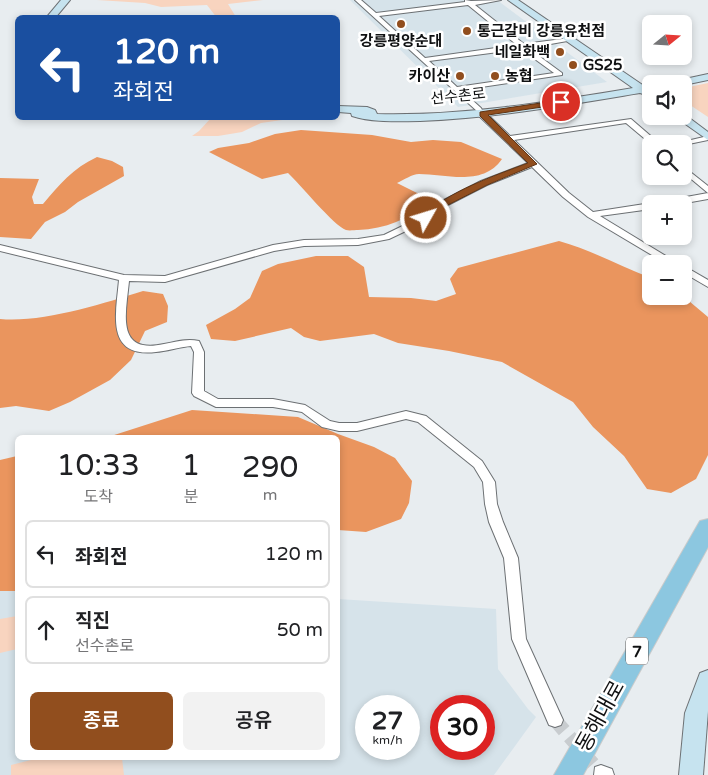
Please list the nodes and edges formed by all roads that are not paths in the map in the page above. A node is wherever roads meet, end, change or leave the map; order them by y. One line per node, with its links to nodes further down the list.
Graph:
1 (66, 0): 8 (street)
2 (74, 0): 9 (street)
3 (358, 0): 10 (street)
4 (498, 0): 7 (street)
5 (512, 0): 11 (street)
6 (521, 0): 11 (street)
7 (468, 2): 10 (street); 12 (street)
8 (53, 15)
9 (62, 15)
10 (374, 15): 13 (street)
11 (574, 39): 12 (street); 15 (street)
12 (523, 46): 13 (street); 18 (street)
13 (423, 60): 18 (street)
14 (708, 77): 16 (street, 선수촌로)
15 (642, 78)
16 (692, 80)
17 (642, 88): 20 (street, 선수촌로)
18 (455, 89): 20 (street)
19 (340, 109): 22 (street, 선수촌로)
20 (480, 112): 22 (street, 선수촌로); 28 (street, 선수촌로)
21 (340, 114): 22 (street, 선수촌로)
22 (364, 114)
23 (692, 117): 25 (street)
24 (691, 125): 27 (street)
25 (708, 128)
26 (645, 135): 28 (street)
27 (708, 137): 29 (street)
28 (507, 139): 30 (street, 선수촌로)
29 (692, 141)
30 (533, 164): 36 (street, 선수촌로); 40 (street)
31 (692, 176): 32 (street)
32 (708, 191)
33 (708, 196): 34 (street)
34 (692, 199)
35 (642, 207): 36 (street)
36 (591, 215): 38 (street, 선수촌로)
37 (0, 248): 40 (street)
38 (659, 255)
39 (692, 274): 41 (street)
40 (124, 278): 44 (street)
41 (708, 284)
42 (708, 527): 45 (main road, 동해대로 / 7)
43 (708, 680): 46 (street)
44 (555, 720)
45 (568, 775)
46 (691, 775)

